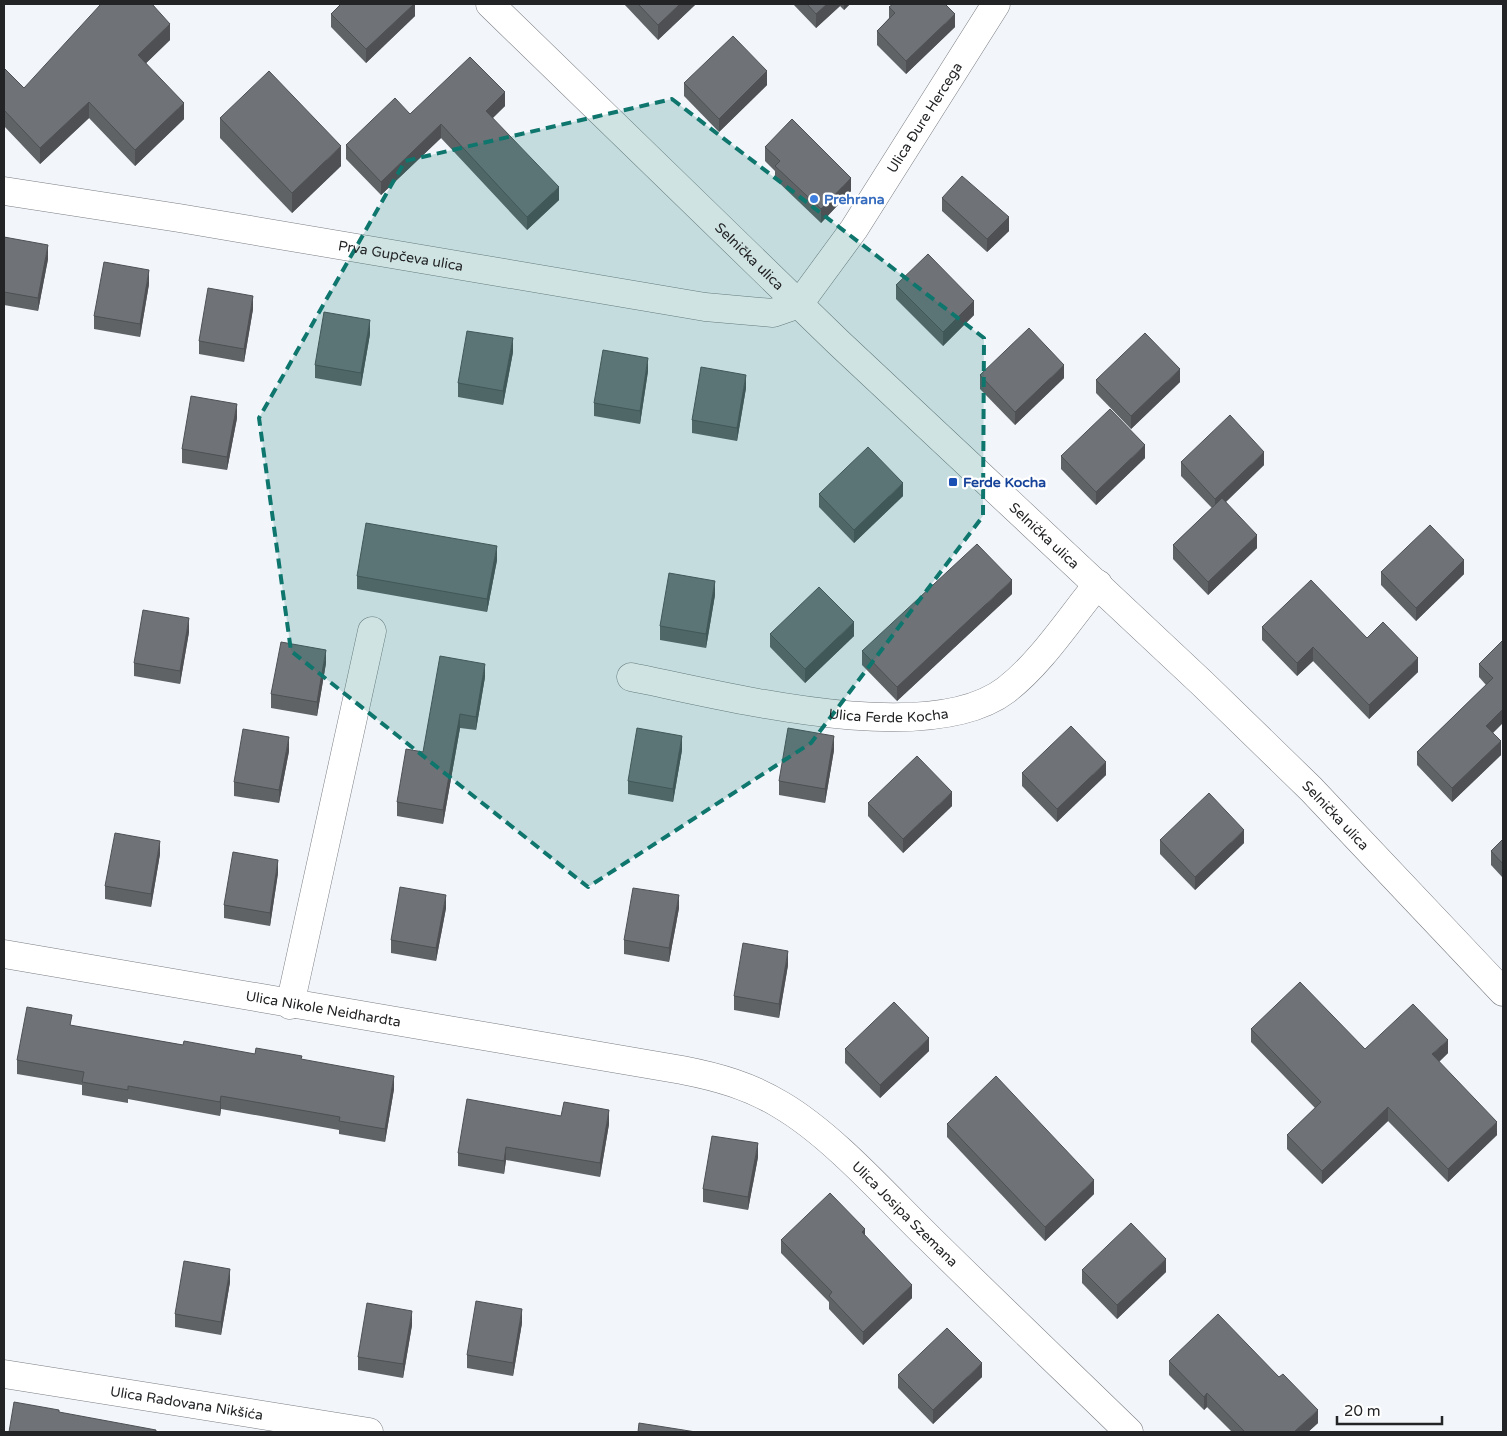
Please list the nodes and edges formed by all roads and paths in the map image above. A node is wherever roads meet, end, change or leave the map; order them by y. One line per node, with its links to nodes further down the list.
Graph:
1 (490, 4): 4 (street, Selnička ulica)
2 (996, 4): 4 (street, Ulica Đure Hercega)
3 (4, 191): 4 (street, Prva Gupčeva ulica)
4 (799, 304): 5 (street, Selnička ulica)
5 (1098, 584): 7 (street, Ulica Ferde Kocha); 9 (street, Selnička ulica)
6 (372, 631): 10 (street)
7 (630, 677)
8 (4, 954): 10 (street, Ulica Nikole Neidhardta)
9 (1503, 992)
10 (290, 1005): 11 (street, Ulica Nikole Neidhardta)
11 (642, 1064): 14 (street, Ulica Josipa Szemana)
12 (4, 1374): 13 (street, Ulica Radovana Nikšića)
13 (369, 1432)
14 (1129, 1432)

